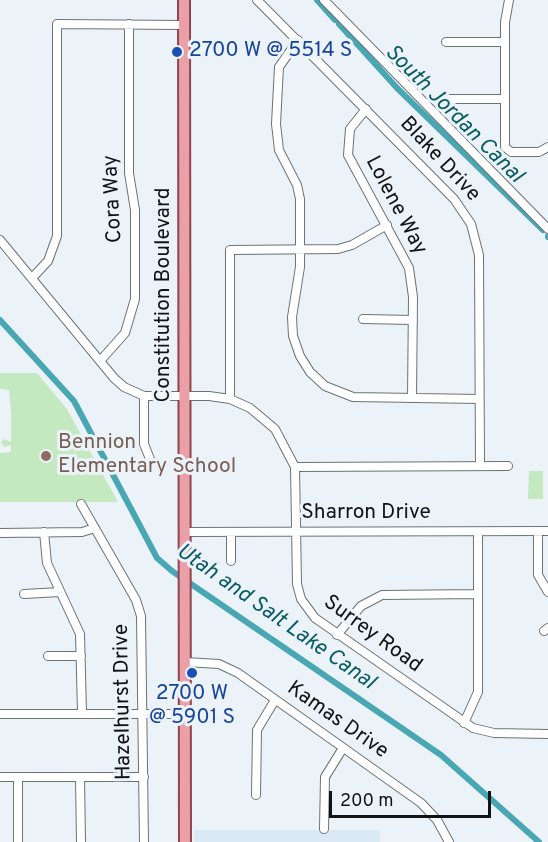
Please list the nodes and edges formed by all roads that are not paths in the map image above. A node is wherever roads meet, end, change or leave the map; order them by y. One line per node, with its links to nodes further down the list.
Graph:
1 (184, 0): 6 (main road, Constitution Boulevard)
2 (257, 0): 7 (street, Blake Drive)
3 (324, 0): 15 (street)
4 (509, 0): 9 (street)
5 (129, 24): 6 (street); 18 (street); 21 (street, Cora Way)
6 (184, 25): 23 (main road, Constitution Boulevard)
7 (298, 40): 12 (street, Blake Drive); 17 (street)
8 (446, 42): 9 (street)
9 (505, 42): 11 (street)
10 (444, 99): 11 (street)
11 (505, 99): 13 (street)
12 (366, 109): 14 (street, Lolene Way); 26 (street, Blake Drive)
13 (548, 147)
14 (387, 225): 17 (street); 20 (street, Lolene Way)
15 (548, 230)
16 (0, 240): 18 (street)
17 (300, 250): 24 (street); 25 (street)
18 (32, 278): 21 (street)
19 (363, 320): 20 (street)
20 (413, 320): 24 (street, Lolene Way)
21 (100, 362): 22 (street)
22 (144, 396): 23 (street, Surrey Road); 27 (street)
23 (185, 396): 25 (street, Surrey Road); 36 (main road, Constitution Boulevard)
24 (412, 398): 26 (street)
25 (230, 399): 30 (street, Surrey Road)
26 (479, 399): 28 (street, Blake Drive)
27 (150, 459)
28 (480, 466): 29 (street); 30 (street)
29 (508, 466)
30 (295, 467): 38 (street, Surrey Road)
31 (81, 504): 32 (street, Hazelhurst Drive)
32 (95, 528): 35 (street); 52 (street, Hazelhurst Drive)
33 (538, 531): 34 (street, Sharron Drive); 39 (street, Sharron Drive); 43 (street)
34 (548, 531)
35 (44, 532): 40 (street); 42 (street)
36 (185, 532): 37 (street, Sharron Drive); 49 (main road, Constitution Boulevard)
37 (231, 532): 38 (street, Sharron Drive); 41 (street)
38 (297, 532): 39 (street, Sharron Drive); 46 (street, Surrey Road)
39 (478, 532): 45 (street)
40 (0, 533)
41 (231, 561)
42 (60, 592): 44 (street); 48 (street)
43 (548, 592)
44 (24, 594)
45 (478, 594): 46 (street); 55 (street)
46 (337, 635): 55 (street, Surrey Road)
47 (48, 656): 48 (street)
48 (81, 656): 51 (street)
49 (184, 662): 50 (street, Kamas Drive); 54 (main road, Constitution Boulevard)
50 (275, 699): 57 (street, Kamas Drive); 62 (street)
51 (82, 713): 52 (street); 53 (street)
52 (143, 713): 54 (street); 61 (street, Hazelhurst Drive)
53 (0, 714)
54 (185, 714): 67 (main road, Constitution Boulevard)
55 (464, 723): 56 (street, Surrey Road)
56 (548, 734)
57 (342, 748): 63 (street); 68 (street, Kamas Drive)
58 (0, 777): 59 (street)
59 (18, 777): 60 (street); 64 (street)
60 (80, 777): 61 (street); 65 (street)
61 (144, 777): 66 (street, Hazelhurst Drive)
62 (256, 795)
63 (324, 829)
64 (18, 842)
65 (81, 842)
66 (144, 842)
67 (185, 842)
68 (449, 842)

